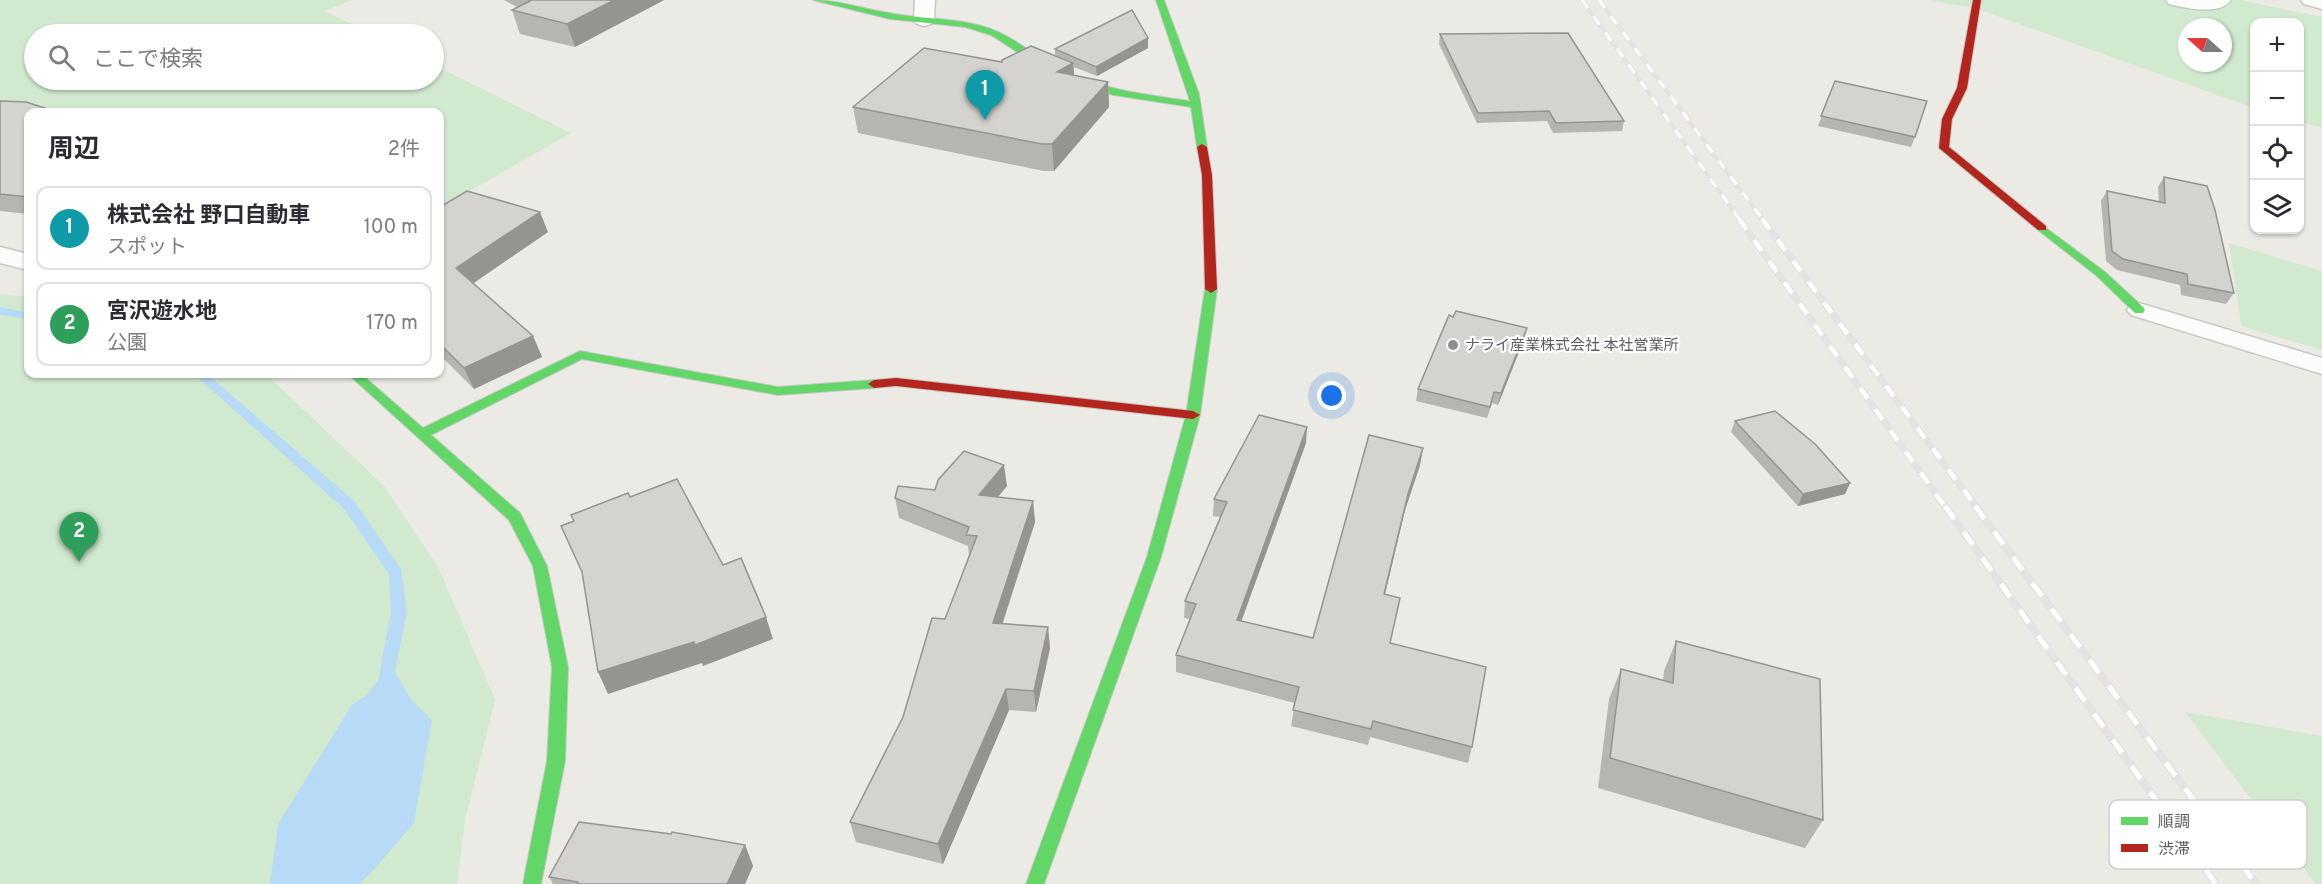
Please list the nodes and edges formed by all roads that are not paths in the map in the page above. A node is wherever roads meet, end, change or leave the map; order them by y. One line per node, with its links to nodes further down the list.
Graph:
1 (817, 0): 8 (street)
2 (1160, 0): 9 (street)
3 (1977, 0): 12 (street)
4 (2176, 0): 5 (street)
5 (2221, 0)
6 (2311, 0): 7 (street)
7 (2322, 3)
8 (925, 10): 9 (street)
9 (1196, 105): 15 (street)
10 (0, 255): 11 (street)
11 (24, 261)
12 (2139, 310): 13 (lane)
13 (2322, 366)
14 (358, 378): 16 (street)
15 (1193, 415): 16 (street); 18 (street)
16 (421, 435): 17 (street)
17 (532, 884)
18 (1035, 884)

